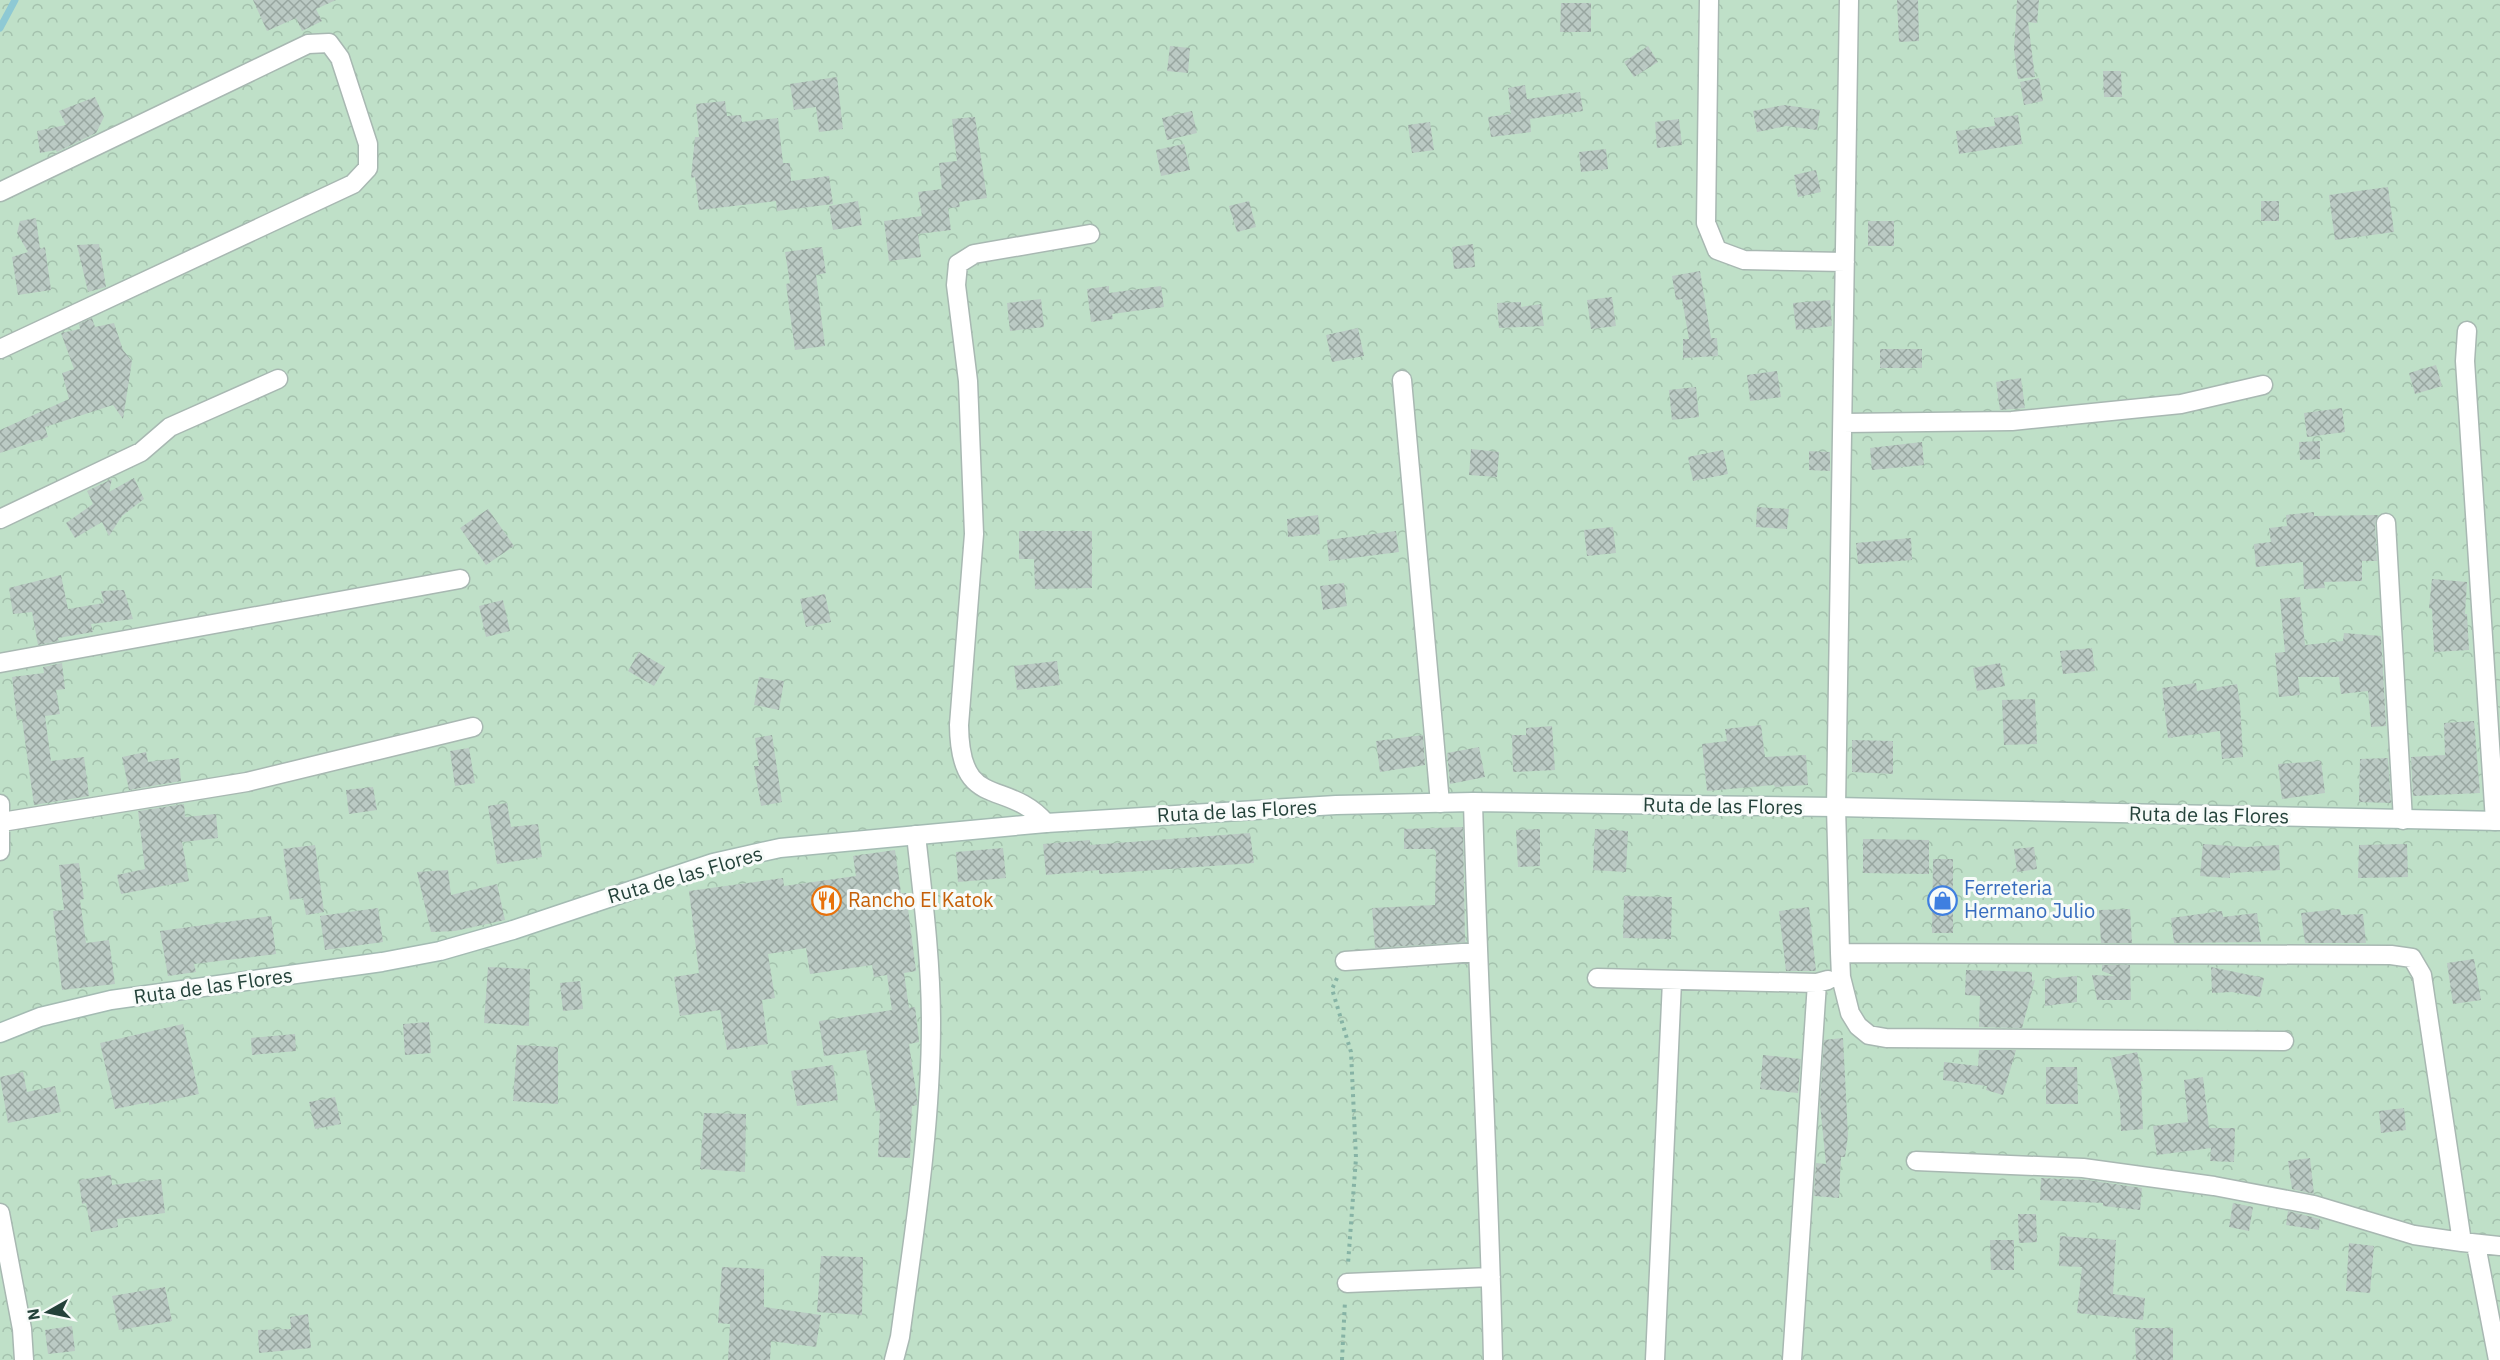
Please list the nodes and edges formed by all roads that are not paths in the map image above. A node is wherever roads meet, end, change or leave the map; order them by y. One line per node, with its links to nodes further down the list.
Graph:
1 (1709, 0): 5 (street)
2 (1850, 0): 5 (street)
3 (0, 192): 7 (street)
4 (1090, 234): 23 (street)
5 (1845, 262): 11 (street)
6 (2467, 331): 22 (street)
7 (0, 349)
8 (278, 379): 12 (street)
9 (1402, 380): 18 (street)
10 (2263, 385): 11 (street)
11 (1843, 423): 19 (street)
12 (0, 519)
13 (2386, 523): 21 (street)
14 (460, 579): 15 (street)
15 (0, 663)
16 (473, 727): 20 (street)
17 (1473, 802): 18 (street, Ruta de las Flores); 19 (street, Ruta de las Flores); 26 (street)
18 (1440, 803): 23 (street, Ruta de las Flores)
19 (1836, 807): 21 (street, Ruta de las Flores); 27 (street)
20 (1, 813): 25 (street)
21 (2403, 820): 22 (street, Ruta de las Flores)
22 (2498, 821)
23 (1046, 823): 24 (street, Ruta de las Flores)
24 (916, 836): 33 (street, Ruta de las Flores); 42 (street)
25 (0, 851)
26 (1477, 952): 28 (street); 39 (street)
27 (1840, 953): 29 (street); 37 (street)
28 (1345, 961)
29 (1841, 977): 32 (street); 34 (street)
30 (1597, 978): 31 (street)
31 (1672, 981): 32 (street); 44 (street)
32 (1816, 983): 45 (street)
33 (0, 1033)
34 (2284, 1041)
35 (1916, 1161): 37 (street)
36 (0, 1214): 41 (street)
37 (2469, 1243): 38 (street); 46 (street)
38 (2500, 1246)
39 (1491, 1277): 40 (street); 43 (street)
40 (1347, 1283)
41 (24, 1360)
42 (894, 1360)
43 (1493, 1360)
44 (1655, 1360)
45 (1792, 1360)
46 (2498, 1360)

